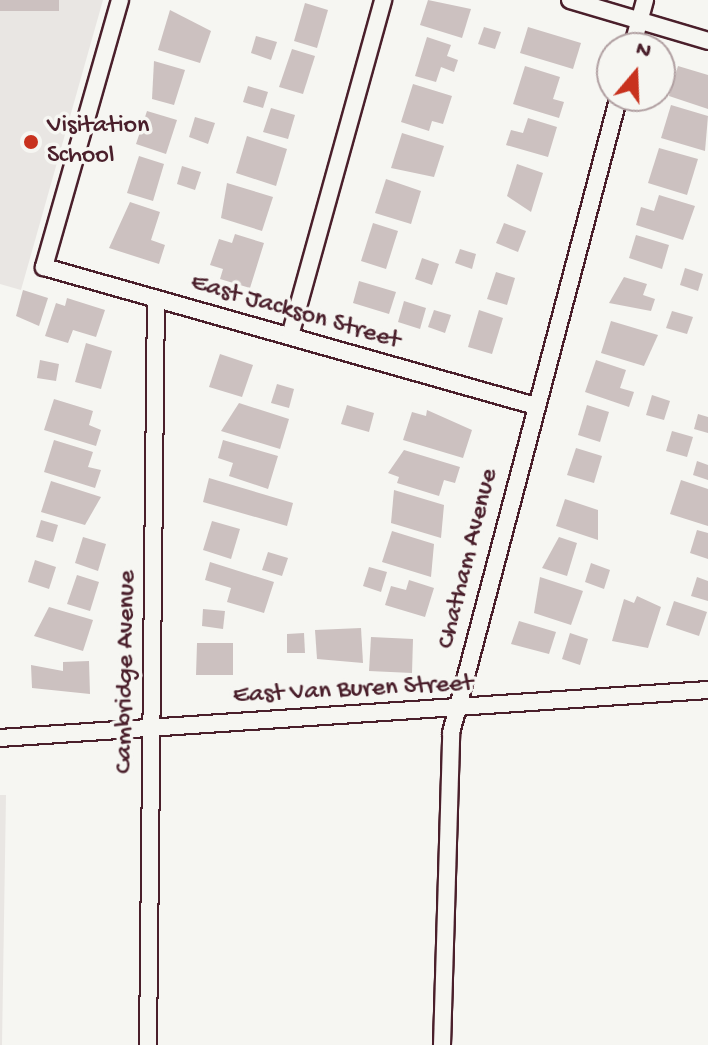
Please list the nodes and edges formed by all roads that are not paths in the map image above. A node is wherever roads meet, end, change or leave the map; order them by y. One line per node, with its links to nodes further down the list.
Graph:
1 (120, 0): 9 (street, East Jackson Street)
2 (383, 0): 10 (street)
3 (570, 0): 5 (street)
4 (645, 0): 5 (street)
5 (640, 21): 6 (street); 7 (street)
6 (637, 32)
7 (708, 41)
8 (614, 112): 11 (street, Chatham Avenue)
9 (156, 299): 10 (street, East Jackson Street); 14 (street, Cambridge Avenue)
10 (290, 336): 11 (street, East Jackson Street)
11 (532, 405): 13 (street, Chatham Avenue)
12 (708, 690): 13 (street, East Van Buren Street)
13 (456, 709): 14 (street, East Van Buren Street); 17 (street, Chatham Avenue)
14 (149, 728): 15 (street, East Van Buren Street); 16 (street, Cambridge Avenue)
15 (0, 738)
16 (148, 1045)
17 (442, 1045)

